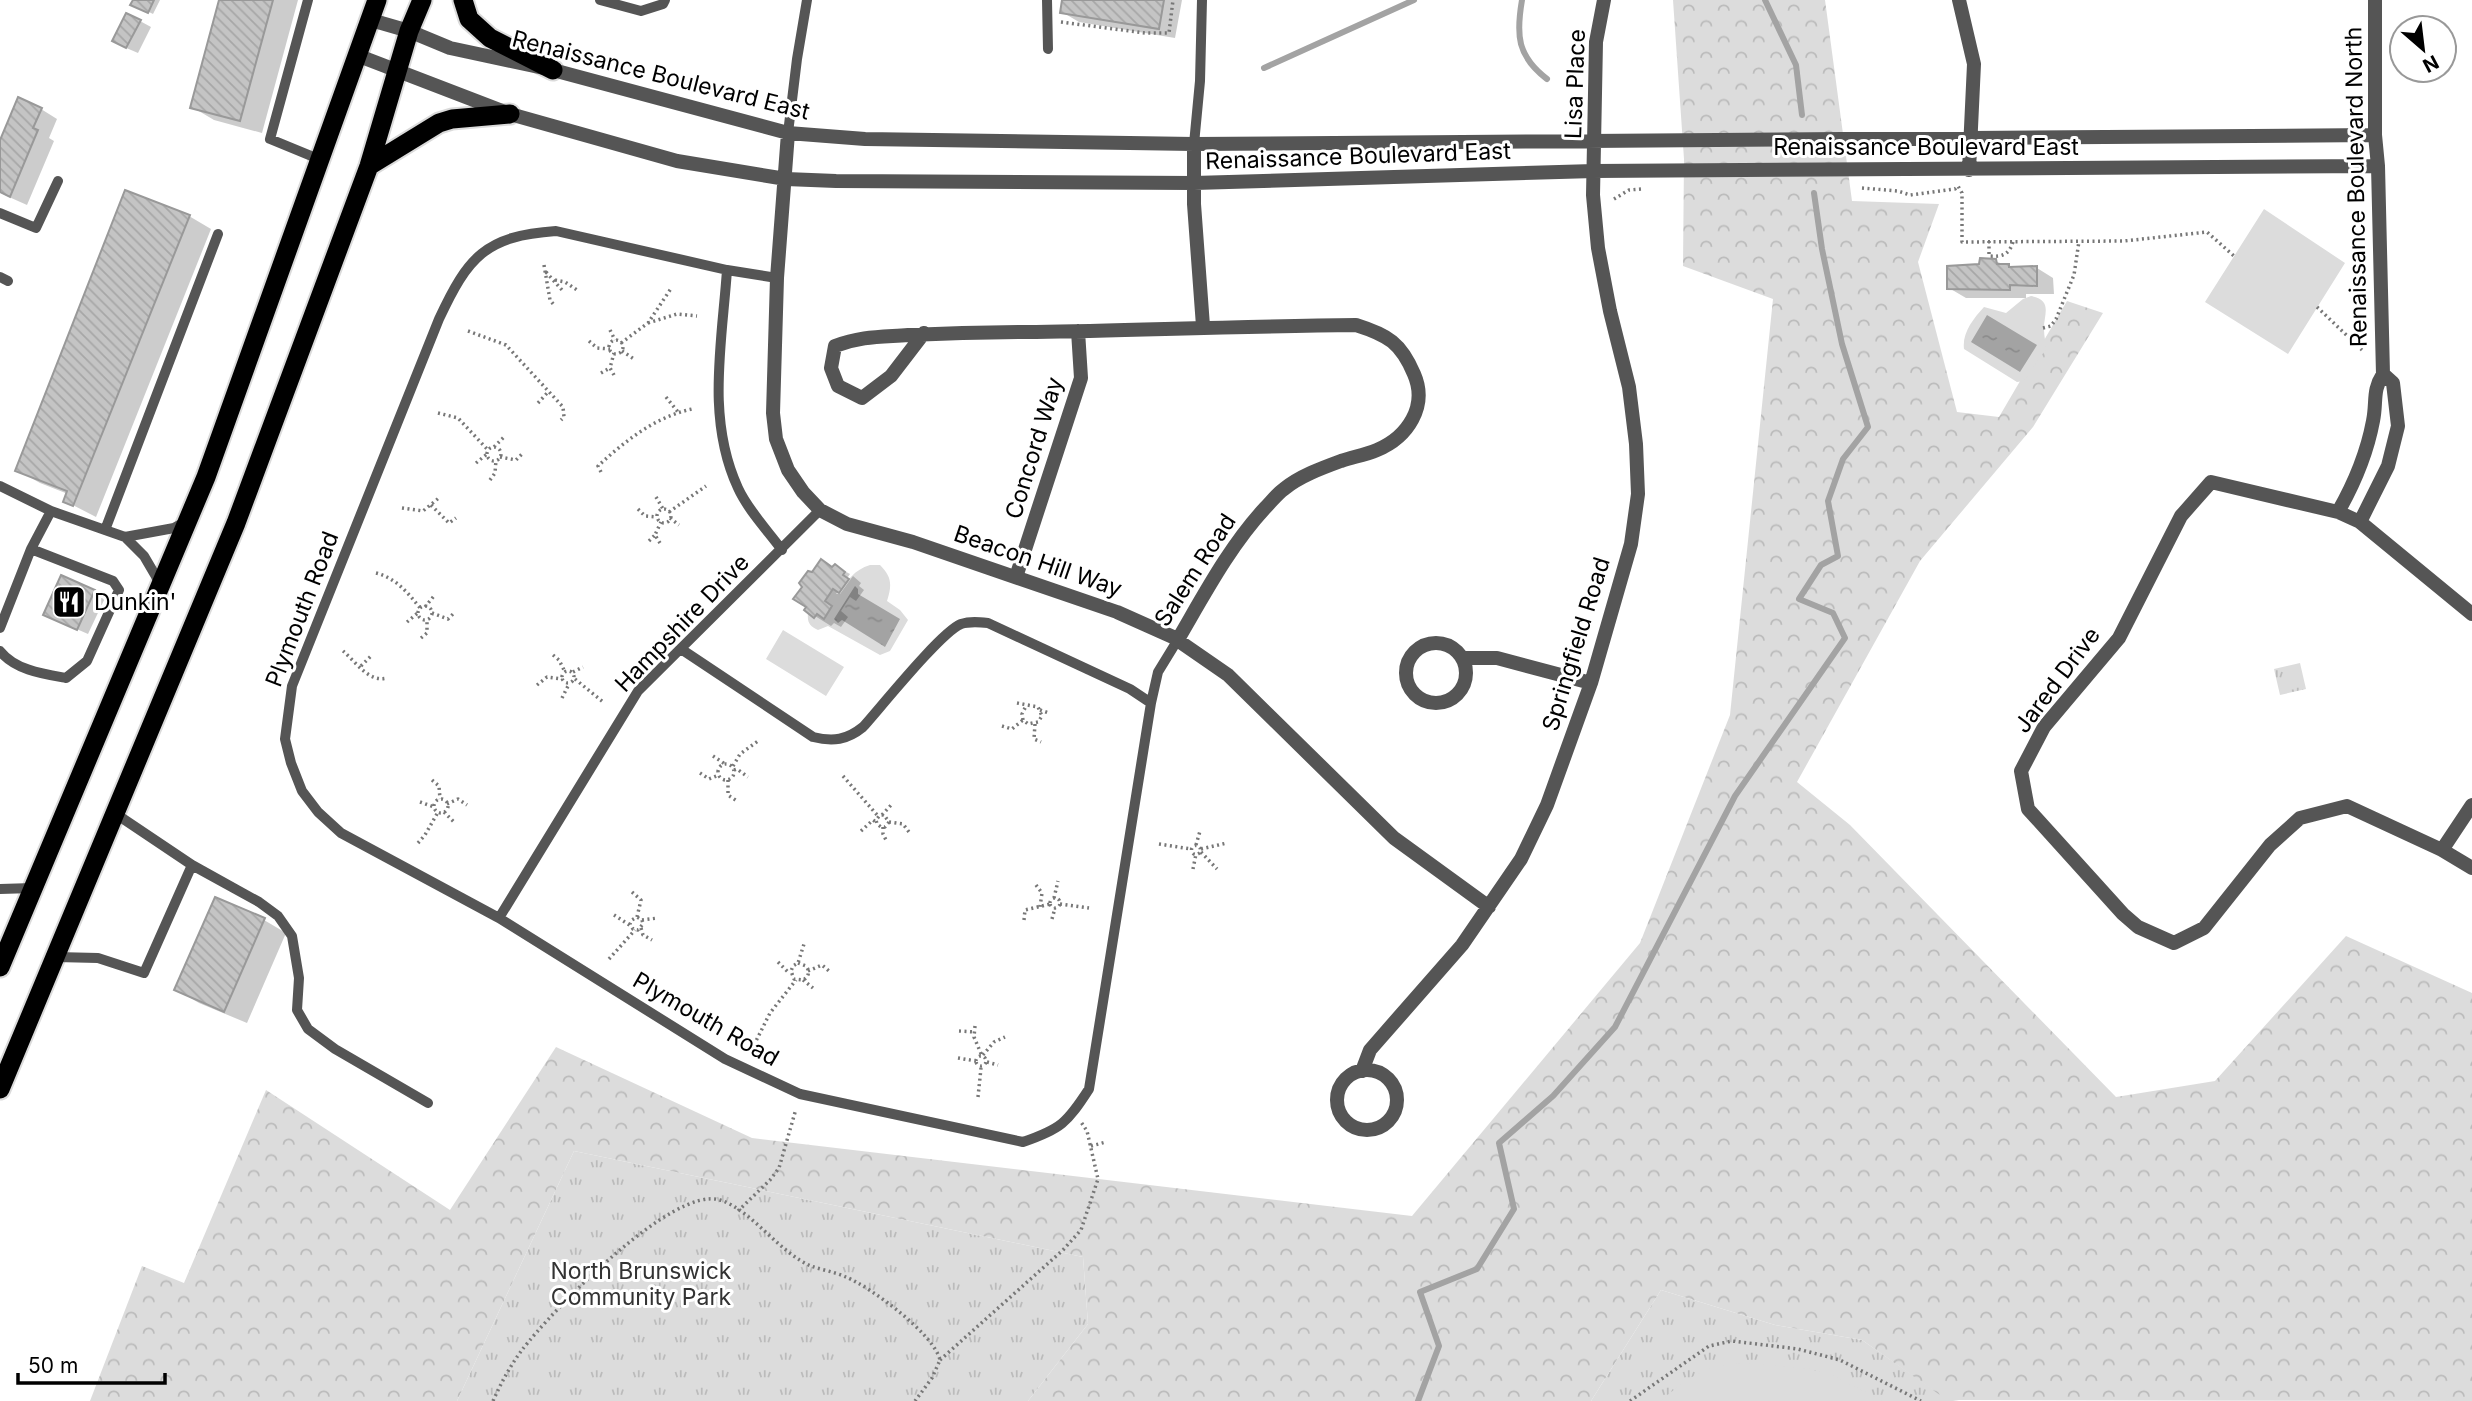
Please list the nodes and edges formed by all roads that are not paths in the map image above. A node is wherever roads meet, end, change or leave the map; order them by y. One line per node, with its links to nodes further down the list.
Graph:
1 (308, 0): 25 (lane)
2 (377, 0): 13 (highway)
3 (422, 0): 14 (highway)
4 (463, 0): 18 (highway)
5 (600, 0): 6 (lane)
6 (665, 0)
7 (807, 0): 20 (lane)
8 (1047, 0): 15 (lane)
9 (1202, 0): 24 (lane)
10 (1604, 0): 23 (street, Lisa Place)
11 (1959, 0): 22 (street)
12 (2375, 0): 21 (street, Renaissance Boulevard North)
13 (371, 20): 14 (street, Renaissance Boulevard East); 16 (highway)
14 (410, 31): 17 (highway); 18 (street, Renaissance Boulevard East)
15 (1048, 49)
16 (359, 55): 17 (street, Renaissance Boulevard East); 25 (highway)
17 (398, 69): 19 (street, Renaissance Boulevard East); 26 (highway)
18 (553, 70): 20 (street, Renaissance Boulevard East)
19 (510, 114): 26 (highway); 30 (street, Renaissance Boulevard East)
20 (788, 133): 24 (street, Renaissance Boulevard East); 30 (street, Beacon Hill Way)
21 (2375, 135): 22 (street, Renaissance Boulevard East); 27 (street, Renaissance Boulevard North)
22 (1970, 139): 23 (street, Renaissance Boulevard East); 28 (street)
23 (1595, 140): 24 (street, Renaissance Boulevard East); 29 (street, Lisa Place)
24 (1194, 144): 32 (street)
25 (321, 160): 45 (highway)
26 (369, 166): 62 (highway)
27 (2378, 166): 28 (street, Renaissance Boulevard East); 40 (street, Renaissance Boulevard North)
28 (1969, 170): 29 (street, Renaissance Boulevard East)
29 (1594, 171): 32 (street, Renaissance Boulevard East); 59 (street, Springfield Road)
30 (786, 179): 32 (street, Renaissance Boulevard East); 36 (street, Beacon Hill Way)
31 (58, 181): 33 (lane)
32 (1194, 183): 37 (street)
33 (0, 213)
34 (218, 234): 47 (lane)
35 (727, 270): 36 (lane, Plymouth Road); 50 (lane); 69 (lane, Plymouth Road)
36 (777, 278): 42 (street, Beacon Hill Way)
37 (1203, 326): 38 (street, Salem Road); 55 (street, Salem Road)
38 (1079, 331): 39 (street, Salem Road); 51 (street, Concord Way)
39 (924, 333): 39 (street, Salem Road)
40 (2383, 374): 44 (street, Renaissance Boulevard North); 46 (street, Renaissance Boulevard North)
41 (0, 486): 43 (lane)
42 (821, 510): 50 (lane, Hampshire Drive); 51 (street, Beacon Hill Way)
43 (51, 511): 47 (lane); 49 (lane)
44 (2338, 512): 46 (street, Jared Drive); 63 (street, Jared Drive)
45 (188, 520): 48 (lane); 52 (highway)
46 (2360, 522): 53 (street, Jared Drive)
47 (105, 530): 48 (lane)
48 (125, 537): 52 (lane)
49 (31, 549): 54 (lane); 57 (lane)
50 (782, 550): 56 (lane, Hampshire Drive)
51 (1016, 577): 55 (street, Beacon Hill Way)
52 (161, 585): 66 (highway)
53 (2472, 614)
54 (0, 628)
55 (1177, 641): 60 (lane, Salem Road); 68 (street, Beacon Hill Way)
56 (681, 649): 60 (lane); 69 (lane, Hampshire Drive)
57 (0, 651)
58 (1463, 658): 58 (street); 59 (street)
59 (1591, 683): 68 (street, Springfield Road)
60 (1151, 703): 75 (lane, Salem Road)
61 (2472, 805): 63 (street)
62 (116, 814): 64 (lane); 70 (highway)
63 (2442, 850): 65 (street)
64 (192, 865): 70 (lane); 74 (lane)
65 (2472, 869)
66 (33, 888): 67 (lane); 71 (highway)
67 (0, 889)
68 (1489, 907): 72 (street, Springfield Road)
69 (499, 918): 75 (lane, Plymouth Road)
70 (56, 957): 73 (highway)
71 (0, 967)
72 (1362, 1070): 72 (street)
73 (0, 1089)
74 (428, 1103)
75 (1023, 1142)

